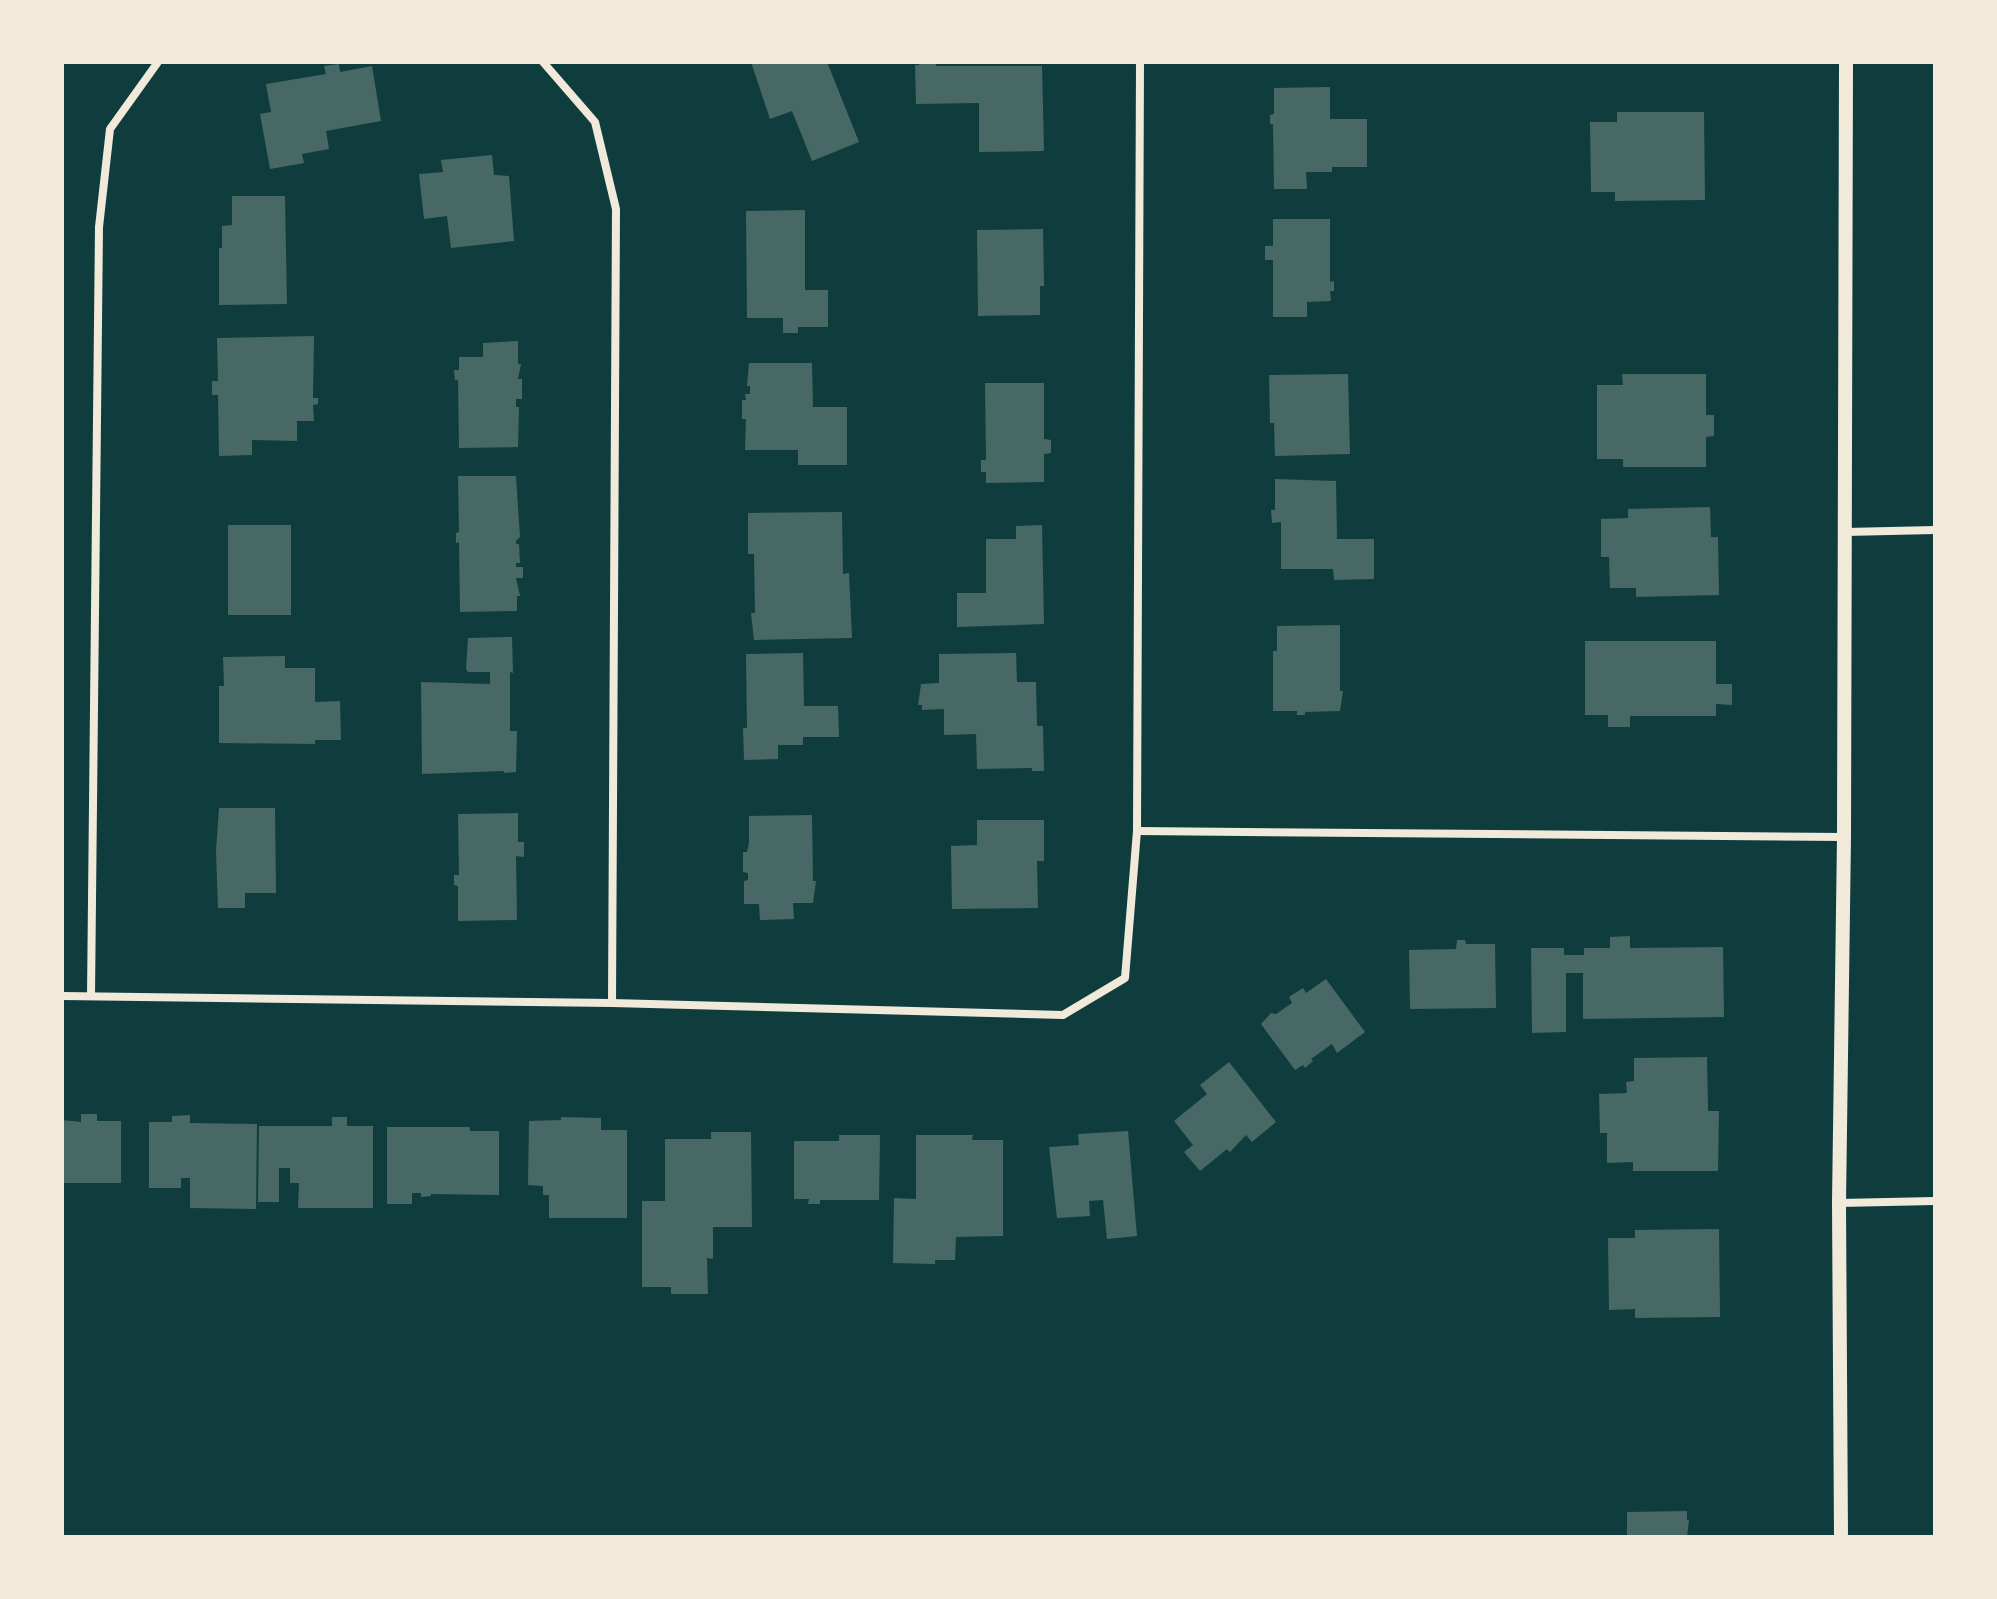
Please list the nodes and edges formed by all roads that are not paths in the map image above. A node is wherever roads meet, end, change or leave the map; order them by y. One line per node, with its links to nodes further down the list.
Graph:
1 (158, 62): 10 (street)
2 (543, 62): 11 (street)
3 (1140, 62): 7 (street)
4 (1846, 62): 6 (street)
5 (1935, 530): 6 (street)
6 (1845, 532): 8 (street)
7 (1137, 831): 8 (street); 11 (street)
8 (1844, 837): 13 (street)
9 (62, 996): 10 (street)
10 (91, 996): 11 (street)
11 (612, 1003)
12 (1935, 1201): 13 (street)
13 (1839, 1203): 14 (street)
14 (1841, 1537)

